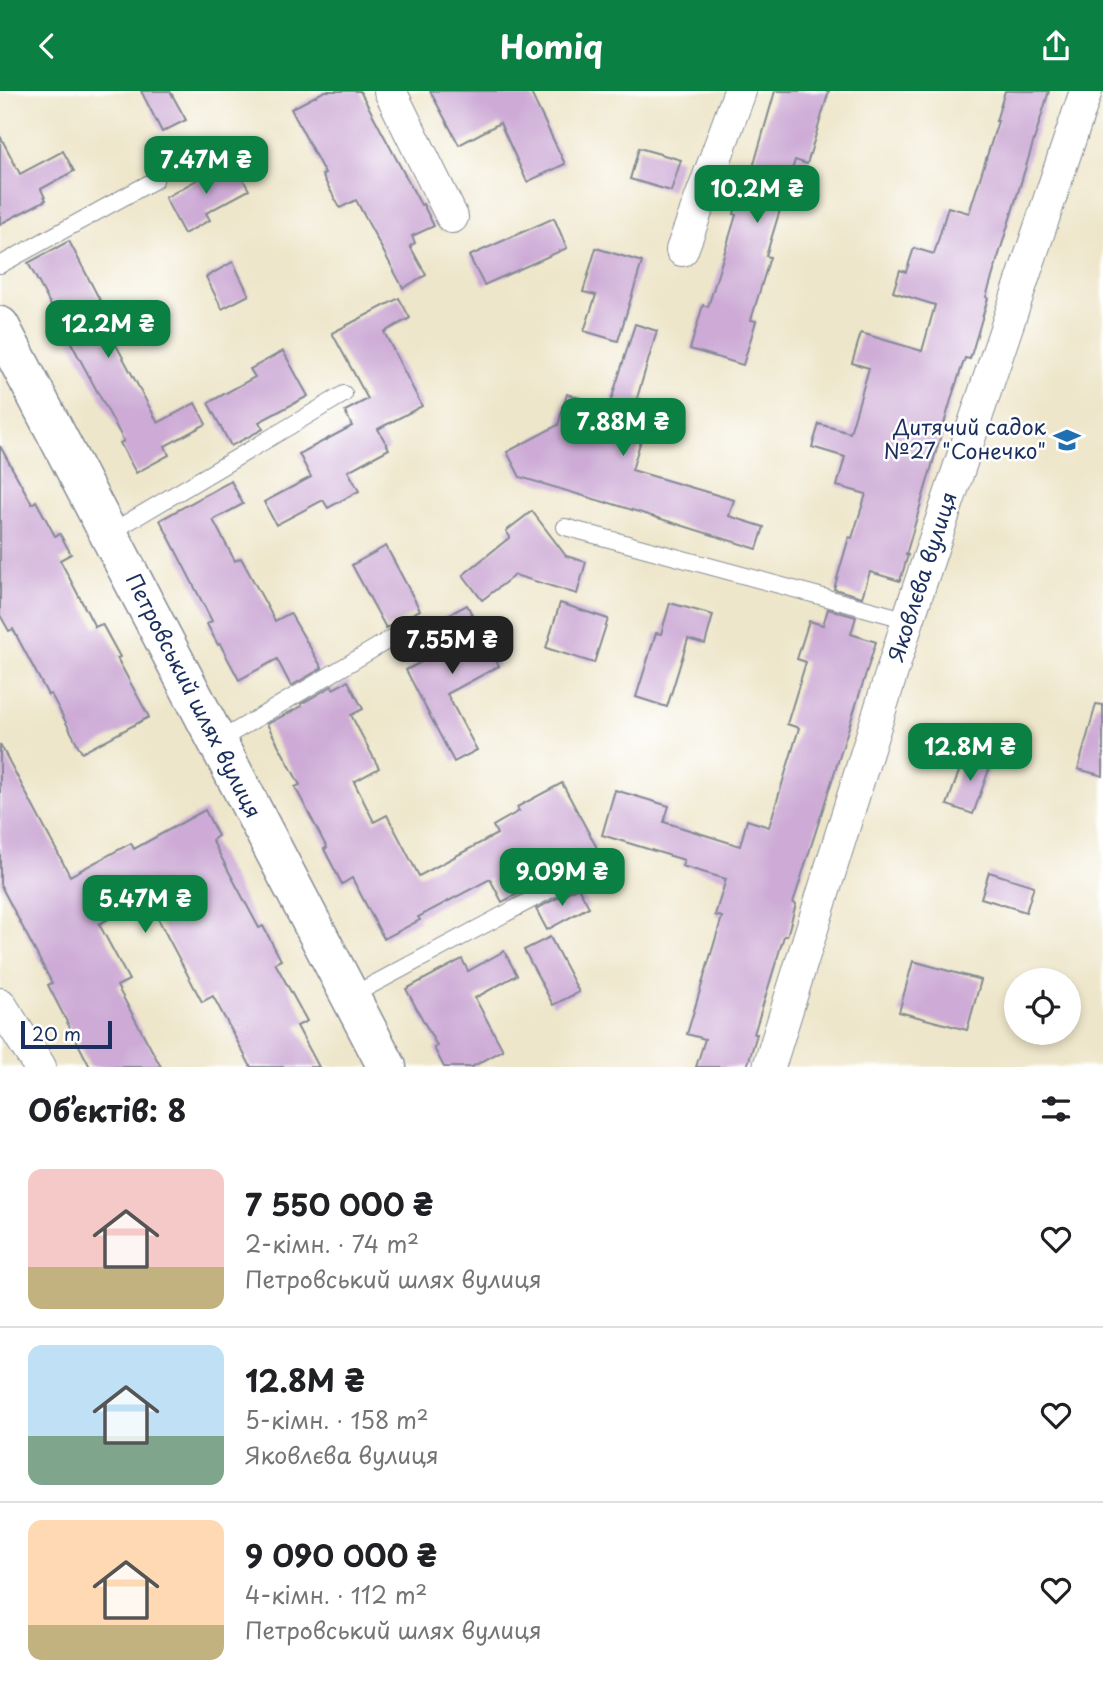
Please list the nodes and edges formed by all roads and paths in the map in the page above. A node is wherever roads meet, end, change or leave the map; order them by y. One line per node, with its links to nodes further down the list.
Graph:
1 (390, 91): 5 (street)
2 (740, 91): 6 (street)
3 (1086, 91): 12 (street, Яковлєва вулиця)
4 (155, 180): 7 (lane)
5 (452, 218)
6 (682, 250)
7 (0, 265)
8 (0, 325): 11 (street, Петровський шлях вулиця)
9 (344, 394): 11 (lane)
10 (565, 527): 12 (lane)
11 (108, 534): 14 (street, Петровський шлях вулиця)
12 (908, 620): 20 (street, Яковлєва вулиця)
13 (392, 638): 14 (lane)
14 (217, 742): 16 (street, Петровський шлях вулиця)
15 (589, 869): 16 (lane)
16 (349, 997): 19 (street, Петровський шлях вулиця)
17 (0, 1004): 18 (street)
18 (40, 1067)
19 (387, 1067)
20 (769, 1067)

